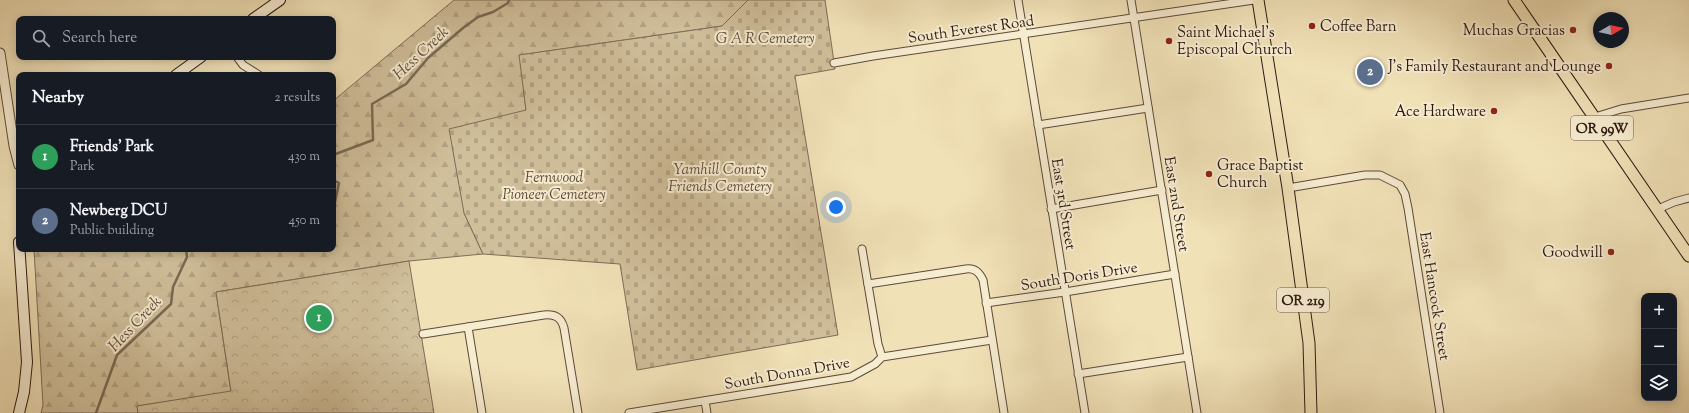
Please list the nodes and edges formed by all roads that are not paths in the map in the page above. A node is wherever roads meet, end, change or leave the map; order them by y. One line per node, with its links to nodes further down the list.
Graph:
1 (280, 0): 7 (main road)
2 (1018, 0): 9 (street, East 3rd Street)
3 (1131, 0): 8 (street, East 2nd Street)
4 (1254, 0): 8 (street, South Everest Road)
5 (1258, 0): 21 (main road, OR 219)
6 (1514, 0): 18 (main road, OR 99W)
7 (257, 16)
8 (1134, 18): 9 (street, South Everest Road); 17 (street, East 2nd Street)
9 (1023, 34): 13 (street, South Everest Road); 19 (street, East 3rd Street)
10 (0, 53): 20 (street)
11 (197, 60): 14 (main road)
12 (239, 60): 15 (street)
13 (834, 63)
14 (180, 72)
15 (254, 72)
16 (1689, 98): 18 (street)
17 (1148, 108): 19 (street); 22 (street, East 2nd Street)
18 (1595, 117): 25 (main road, OR 99W)
19 (1038, 124): 24 (street, East 3rd Street)
20 (16, 154)
21 (1288, 188): 48 (main road, OR 219); 49 (street, East Hancock Street)
22 (1162, 190): 24 (street); 29 (street, East 2nd Street)
23 (1689, 198): 25 (street)
24 (1051, 209): 31 (street, East 3rd Street)
25 (1658, 209): 28 (main road, OR 99W)
26 (862, 249): 30 (street)
27 (20, 252): 40 (main road)
28 (1689, 256)
29 (1175, 274): 31 (street, South Doris Drive); 37 (street, East 2nd Street)
30 (868, 284): 32 (street); 36 (street)
31 (1065, 292): 32 (street, South Doris Drive); 38 (street, East 3rd Street)
32 (986, 303): 35 (street)
33 (468, 327): 34 (street); 41 (street); 42 (street)
34 (423, 334)
35 (992, 340): 36 (street, South Donna Drive); 45 (street)
36 (882, 357): 39 (street, South Donna Drive)
37 (1188, 357): 38 (street); 47 (street, East 2nd Street)
38 (1078, 374): 46 (street, East 3rd Street)
39 (705, 401): 43 (street, South Donna Drive); 44 (street)
40 (19, 413)
41 (482, 413)
42 (578, 413)
43 (629, 413)
44 (707, 413)
45 (1004, 413)
46 (1085, 413)
47 (1197, 413)
48 (1311, 413)
49 (1440, 413)

